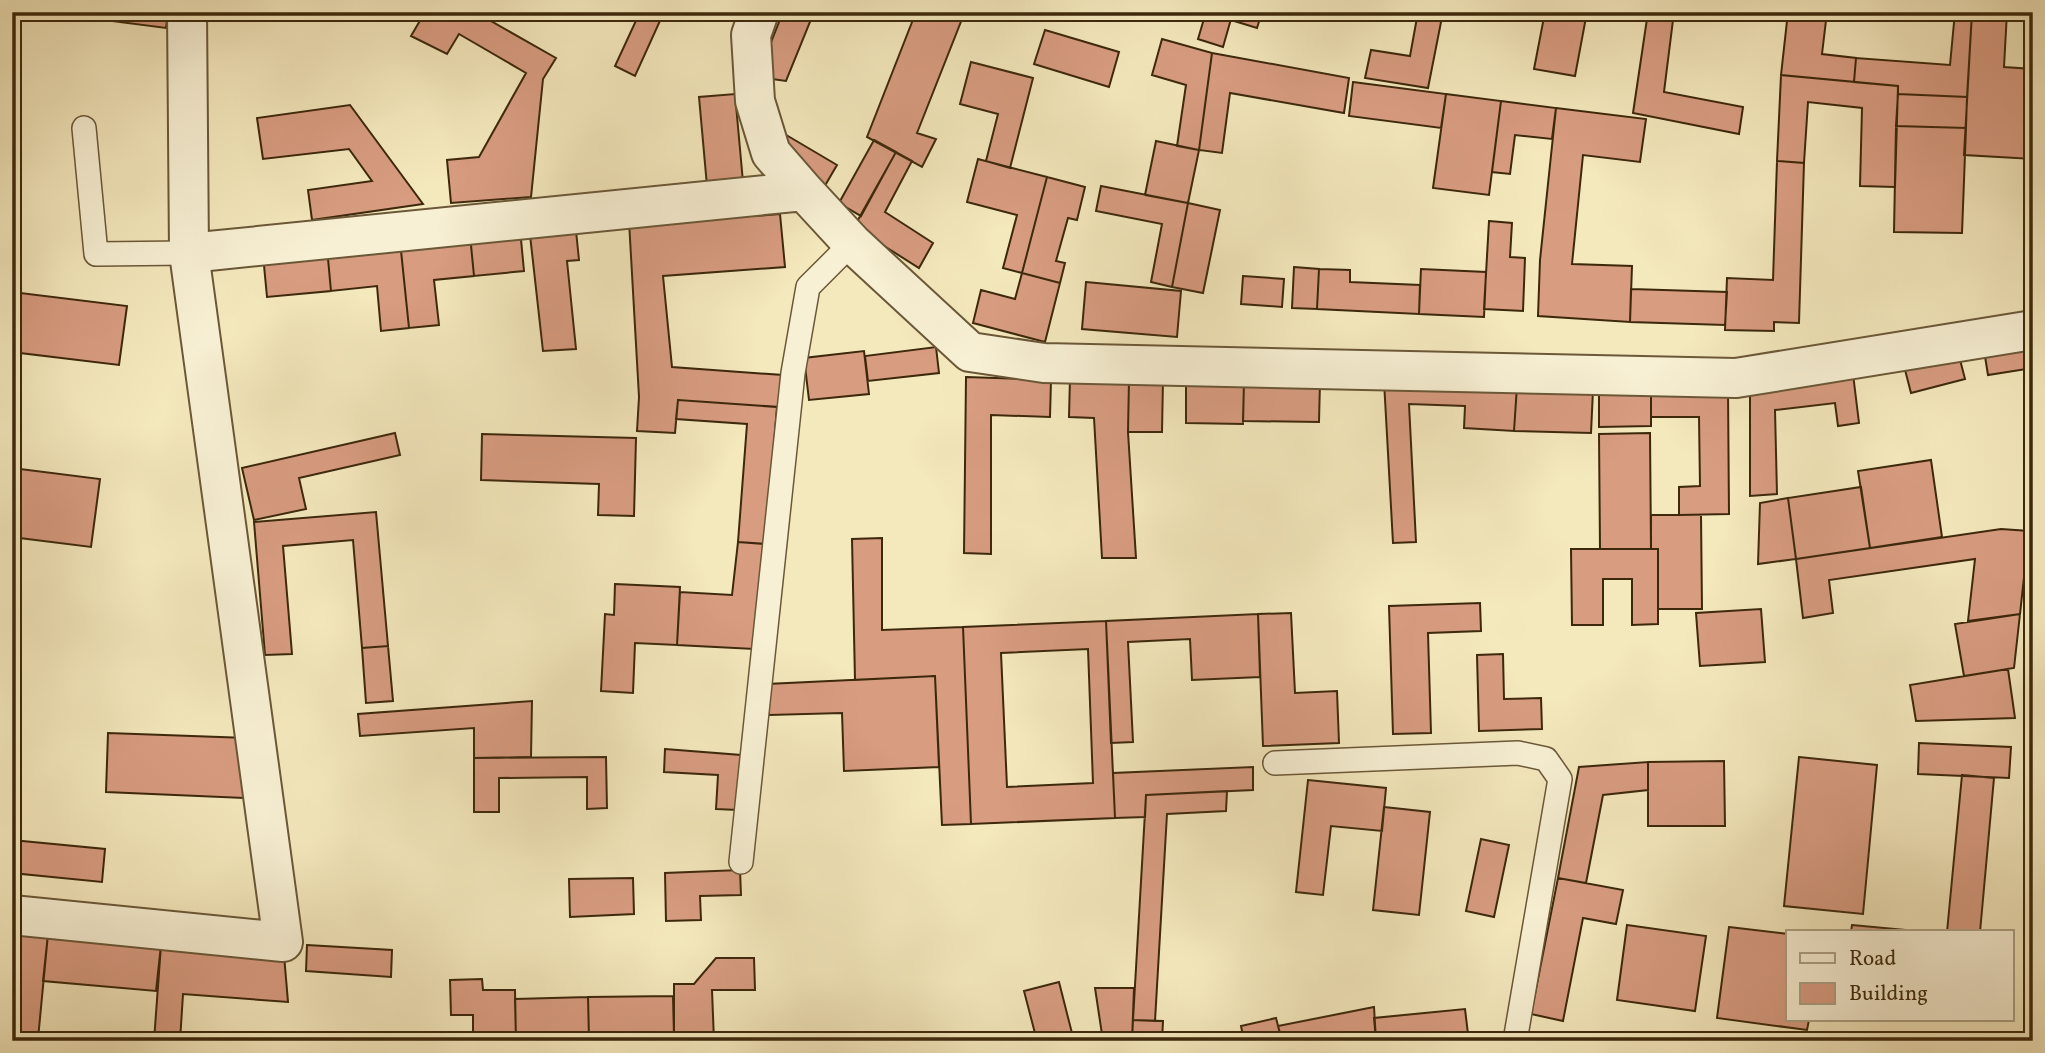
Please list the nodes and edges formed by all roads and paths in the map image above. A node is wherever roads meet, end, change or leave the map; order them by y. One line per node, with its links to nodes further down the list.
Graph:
1 (187, 12): 6 (street)
2 (759, 12): 4 (street)
3 (85, 128): 6 (lane)
4 (804, 191): 5 (street); 6 (street)
5 (852, 243): 7 (street); 9 (lane)
6 (189, 253): 10 (street)
7 (2033, 330)
8 (1275, 763): 11 (lane)
9 (741, 862)
10 (12, 915)
11 (1515, 1041)

